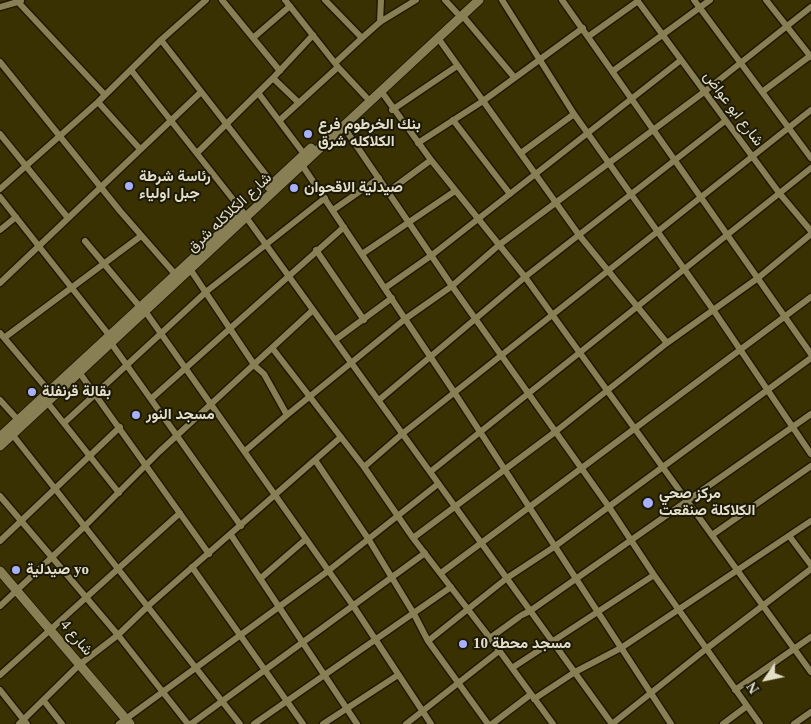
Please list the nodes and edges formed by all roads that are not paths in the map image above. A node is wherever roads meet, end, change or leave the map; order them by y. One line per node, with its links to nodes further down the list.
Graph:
1 (206, 0): 31 (street)
2 (222, 0): 28 (street)
3 (285, 0): 17 (street)
4 (325, 0): 29 (street)
5 (382, 0): 22 (street)
6 (416, 0): 22 (street)
7 (445, 0): 21 (street)
8 (471, 0): 21 (street, شارع الكلاكله شرق)
9 (479, 0): 21 (street, شارع الكلاكله شرق)
10 (502, 0): 33 (street)
11 (562, 0): 24 (street)
12 (694, 0): 20 (street)
13 (710, 0): 20 (street)
14 (766, 0): 23 (street)
15 (638, 1): 26 (street, شارع ابو عواض); 27 (street)
16 (20, 2): 19 (street); 49 (street)
17 (290, 6): 25 (street); 28 (street)
18 (811, 7): 23 (street)
19 (0, 8)
20 (700, 8): 26 (street); 36 (street)
21 (460, 14): 30 (street, شارع الكلاكله شرق); 42 (street); 50 (street, شارع الكلاكله شرق)
22 (380, 22): 29 (street)
23 (787, 26): 32 (street); 36 (street)
24 (583, 28): 27 (street); 33 (street)
25 (313, 35): 37 (street); 40 (street)
26 (663, 35): 34 (street, شارع ابو عواض); 41 (street)
27 (589, 36): 41 (street)
28 (253, 38): 40 (street)
29 (362, 38): 37 (street)
30 (438, 38): 38 (street); 44 (street, شارع الكلاكله شرق)
31 (161, 40): 39 (street); 45 (street)
32 (811, 56): 47 (street)
33 (539, 58): 42 (street); 57 (street)
34 (681, 60): 46 (street, شارع ابو عواض); 51 (street)
35 (0, 62): 68 (street)
36 (740, 64): 46 (street); 47 (street)
37 (336, 65): 50 (street); 54 (street)
38 (457, 66): 52 (street); 55 (street)
39 (130, 70): 49 (street); 58 (street)
40 (280, 70): 43 (street)
41 (613, 71): 51 (street)
42 (514, 77): 52 (street)
43 (273, 78): 48 (street); 54 (street)
44 (381, 91): 55 (street); 63 (street, شارع الكلاكله شرق)
45 (201, 92): 58 (street); 62 (street)
46 (704, 92): 61 (street, شارع ابو عواض); 65 (street)
47 (762, 92): 64 (street)
48 (259, 94): 59 (street); 62 (street)
49 (105, 95): 53 (street)
50 (366, 97): 73 (street, شارع الكلاكله شرق)
51 (631, 99): 65 (street); 66 (street)
52 (483, 101): 60 (street); 72 (street)
53 (98, 102): 68 (street); 70 (street)
54 (299, 103): 59 (street)
55 (392, 110): 69 (street)
56 (811, 110): 64 (street)
57 (574, 114): 66 (street); 72 (street)
58 (171, 120): 70 (street); 71 (street)
59 (280, 120): 73 (street)
60 (453, 120): 69 (street); 89 (street)
61 (725, 121): 74 (street, شارع ابو عواض); 77 (street)
62 (229, 124): 71 (street); 84 (street)
63 (342, 126): 80 (street, شارع الكلاكله شرق); 83 (street)
64 (789, 128): 74 (street); 75 (street)
65 (653, 129): 77 (street); 78 (street)
66 (588, 133): 78 (street); 82 (street)
67 (0, 134): 79 (street)
68 (60, 135): 79 (street); 85 (street)
69 (418, 143): 76 (street)
70 (140, 149): 85 (street)
71 (197, 153): 97 (street)
72 (521, 153): 82 (street)
73 (304, 154): 84 (street, شارع الكلاكله شرق)
74 (752, 156): 90 (street, شارع ابو عواض); 93 (street)
75 (811, 158)
76 (431, 160): 87 (street); 88 (street)
77 (676, 160): 91 (street); 93 (street)
78 (608, 163): 91 (street); 95 (street)
79 (26, 164): 86 (street); 99 (street)
80 (302, 165): 94 (street); 97 (street, شارع الكلاكله شرق)
81 (811, 168): 90 (street)
82 (536, 174): 89 (street); 95 (street)
83 (379, 178): 88 (street); 96 (street)
84 (273, 184): 97 (street, شارع الكلاكله شرق)
85 (101, 187): 99 (street); 107 (street)
86 (0, 189)
87 (455, 190): 100 (street); 101 (street)
88 (389, 191): 101 (street)
89 (510, 194): 100 (street)
90 (780, 194): 105 (street, شارع ابو عواض); 108 (street)
91 (631, 195): 104 (street); 106 (street)
92 (0, 197): 98 (street)
93 (701, 197): 104 (street); 108 (street)
94 (325, 198): 96 (street); 110 (street)
95 (555, 201): 106 (street); 111 (street)
96 (333, 210): 102 (street)
97 (245, 214): 110 (street); 117 (street, شارع الكلاكله شرق); 120 (street, شارع الكلاكله شرق)
98 (16, 217): 103 (street); 112 (street)
99 (68, 218): 112 (street)
100 (478, 219): 111 (street); 115 (street)
101 (408, 221): 114 (street); 115 (street)
102 (344, 227): 113 (street); 114 (street)
103 (0, 230)
104 (657, 232): 118 (street); 119 (street)
105 (811, 233): 123 (street)
106 (579, 235): 119 (street); 122 (street)
107 (141, 236): 116 (street); 120 (street)
108 (728, 236): 118 (street); 123 (street)
109 (85, 240): 116 (street)
110 (266, 244): 121 (street); 128 (street)
111 (499, 244): 122 (street); 125 (street)
112 (38, 247): 124 (street); 126 (street)
113 (316, 250): 121 (street); 137 (street)
114 (362, 254): 127 (street)
115 (432, 255): 125 (street); 127 (street)
116 (105, 264): 126 (street); 132 (street)
117 (190, 269): 128 (street); 132 (street, شارع الكلاكله شرق)
118 (685, 269): 131 (street); 134 (street)
119 (609, 271): 131 (street); 135 (street)
120 (175, 274): 132 (street, شارع الكلاكله شرق)
121 (288, 276): 133 (street); 140 (street)
122 (525, 277): 135 (street); 139 (street)
123 (758, 278): 134 (street); 136 (street)
124 (0, 282)
125 (452, 286): 138 (street); 139 (street)
126 (71, 288): 142 (street); 143 (street)
127 (385, 288): 130 (street)
128 (207, 291): 140 (street); 141 (street)
129 (811, 297): 136 (street)
130 (392, 298): 137 (street); 138 (street)
131 (638, 308): 145 (street); 148 (street)
132 (142, 309): 141 (street); 143 (street, شارع الكلاكله شرق)
133 (313, 310): 144 (street); 146 (street)
134 (714, 311): 145 (street); 147 (street)
135 (553, 315): 148 (street); 150 (street)
136 (785, 316): 147 (street); 149 (street)
137 (364, 320): 144 (street)
138 (405, 320): 151 (street); 153 (street)
139 (476, 320): 150 (street); 151 (street)
140 (231, 327): 155 (street); 156 (street)
141 (161, 335): 154 (street); 156 (street)
142 (2, 336): 160 (street)
143 (110, 339): 154 (street); 157 (street, شارع الكلاكله شرق); 160 (street, شارع الكلاكله شرق)
144 (335, 340): 153 (street)
145 (667, 343): 159 (street)
146 (273, 349): 155 (street); 164 (street)
147 (740, 349): 158 (street); 176 (street)
148 (581, 353): 159 (street); 163 (street)
149 (811, 354)
150 (501, 355): 161 (street); 163 (street)
151 (430, 356): 161 (street); 167 (street)
152 (811, 358): 158 (street)
153 (352, 364): 164 (street); 167 (street)
154 (128, 365): 162 (street); 165 (street)
155 (256, 366): 169 (street); 171 (street)
156 (185, 368): 165 (street); 169 (street)
157 (79, 372): 162 (street); 168 (street, شارع الكلاكله شرق)
158 (767, 389): 175 (street); 190 (street)
159 (608, 390): 176 (street); 178 (street)
160 (49, 391): 172 (street, شارع الكلاكله شرق)
161 (454, 392): 177 (street); 180 (street)
162 (96, 394): 173 (street); 174 (street)
163 (528, 394): 177 (street); 178 (street)
164 (310, 396): 171 (street); 183 (street)
165 (152, 398): 181 (street)
166 (0, 400): 172 (street)
167 (379, 400): 180 (street)
168 (47, 402): 173 (street); 179 (street, شارع الكلاكله شرق)
169 (211, 405): 181 (street); 185 (street)
170 (811, 414): 175 (street)
171 (287, 415): 185 (street)
172 (18, 420): 182 (street, شارع الكلاكله شرق)
173 (64, 423): 187 (street)
174 (120, 427): 187 (street); 189 (street)
175 (792, 427): 186 (street); 201 (street)
176 (636, 428): 190 (street); 193 (street)
177 (480, 432): 194 (street); 195 (street)
178 (555, 432): 193 (street); 194 (street)
179 (12, 434): 184 (street, شارع الكلاكله شرق); 197 (street)
180 (402, 434): 192 (street); 195 (street)
181 (178, 435): 189 (street); 210 (street)
182 (0, 437)
183 (341, 437): 188 (street); 192 (street)
184 (0, 446)
185 (245, 451): 200 (street)
186 (811, 454)
187 (90, 457): 197 (street); 198 (street)
188 (315, 460): 200 (street); 216 (street)
189 (147, 465): 198 (street); 205 (street)
190 (664, 466): 201 (street); 202 (street)
191 (811, 466): 212 (street)
192 (364, 467): 206 (street)
193 (581, 469): 202 (street); 204 (street)
194 (505, 470): 203 (street); 204 (street)
195 (430, 472): 196 (street)
196 (438, 484): 203 (street); 206 (street)
197 (56, 489): 207 (street); 209 (street)
198 (119, 493): 209 (street)
199 (0, 496): 207 (street)
200 (276, 496): 210 (street); 215 (street)
201 (688, 499): 212 (street); 217 (street)
202 (609, 506): 217 (street); 220 (street)
203 (455, 507): 214 (street); 219 (street)
204 (528, 508): 219 (street); 220 (street)
205 (180, 513): 222 (street); 226 (street)
206 (398, 516): 214 (street); 216 (street)
207 (21, 521): 218 (street); 223 (street)
208 (811, 521): 213 (street)
209 (86, 526): 223 (street); 226 (street)
210 (241, 526): 211 (street)
211 (230, 535): 222 (street); 232 (street)
212 (712, 535): 227 (street)
213 (790, 537): 225 (street); 227 (street)
214 (413, 538): 221 (street)
215 (306, 539): 229 (street); 232 (street)
216 (368, 540): 229 (street); 233 (street)
217 (630, 540): 231 (street); 235 (street)
218 (0, 541)
219 (481, 542): 230 (street); 234 (street)
220 (554, 547): 234 (street); 235 (street)
221 (424, 553): 230 (street); 233 (street)
222 (209, 554): 224 (street)
223 (52, 558): 237 (street); 238 (street)
224 (192, 567): 242 (street); 251 (street)
225 (811, 567): 240 (street)
226 (120, 568): 238 (street); 242 (street)
227 (738, 570): 240 (street); 246 (street)
228 (0, 571): 237 (street, شارع 4)
229 (328, 571): 239 (street); 243 (street)
230 (441, 573): 236 (street)
231 (654, 575): 246 (street); 247 (street)
232 (261, 578): 243 (street)
233 (390, 578): 239 (street); 248 (street)
234 (507, 578): 244 (street); 245 (street)
235 (576, 579): 245 (street); 247 (street)
236 (451, 587): 244 (street); 248 (street)
237 (16, 590): 241 (street); 249 (street, شارع 4)
238 (87, 598): 249 (street); 250 (street)
239 (352, 604): 254 (street); 255 (street)
240 (762, 605): 259 (street); 260 (street)
241 (0, 606)
242 (148, 606): 250 (street); 264 (street)
243 (280, 606): 251 (street); 254 (street)
244 (469, 610): 253 (street); 256 (street)
245 (530, 611): 253 (street); 257 (street)
246 (679, 611): 258 (street); 260 (street)
247 (598, 613): 257 (street); 258 (street)
248 (414, 614): 255 (street); 256 (street)
249 (52, 630): 262 (street, شارع 4); 268 (street)
250 (118, 635): 262 (street); 274 (street)
251 (240, 635): 264 (street); 265 (street)
252 (811, 637): 259 (street)
253 (490, 638): 261 (street)
254 (303, 641): 265 (street); 270 (street)
255 (375, 641): 269 (street); 270 (street)
256 (428, 641): 271 (street)
257 (553, 641): 263 (street); 266 (street)
258 (621, 648): 266 (street); 275 (street)
259 (794, 648): 267 (street); 273 (street)
260 (706, 649): 273 (street); 275 (street)
261 (500, 651): 263 (street); 271 (street)
262 (80, 664): 278 (street); 285 (street, شارع 4)
263 (512, 668): 276 (street)
264 (195, 669): 274 (street); 279 (street)
265 (265, 669): 277 (street); 279 (street)
266 (575, 672): 276 (street); 298 (street)
267 (811, 672)
268 (0, 674)
269 (398, 675): 281 (street); 282 (street)
270 (325, 676): 277 (street); 281 (street)
271 (458, 684): 282 (street); 295 (street)
272 (0, 690): 284 (street)
273 (735, 690): 280 (street)
274 (164, 692): 285 (street); 287 (street)
275 (650, 693): 298 (street); 299 (street)
276 (532, 697): 296 (street); 297 (street)
277 (287, 700): 289 (street); 290 (street)
278 (44, 701): 284 (street); 286 (street)
279 (221, 702): 287 (street); 288 (street)
280 (747, 706): 300 (street); 301 (street)
281 (346, 708): 291 (street); 292 (street)
282 (422, 711): 293 (street); 294 (street)
283 (811, 712): 302 (street)
284 (23, 722)
285 (125, 723)
286 (62, 724)
287 (190, 724)
288 (240, 724)
289 (254, 724)
290 (303, 724)
291 (322, 724)
292 (357, 724)
293 (406, 724)
294 (431, 724)
295 (488, 724)
296 (492, 724)
297 (553, 724)
298 (612, 724)
299 (671, 724)
300 (723, 724)
301 (760, 724)
302 (794, 724)

